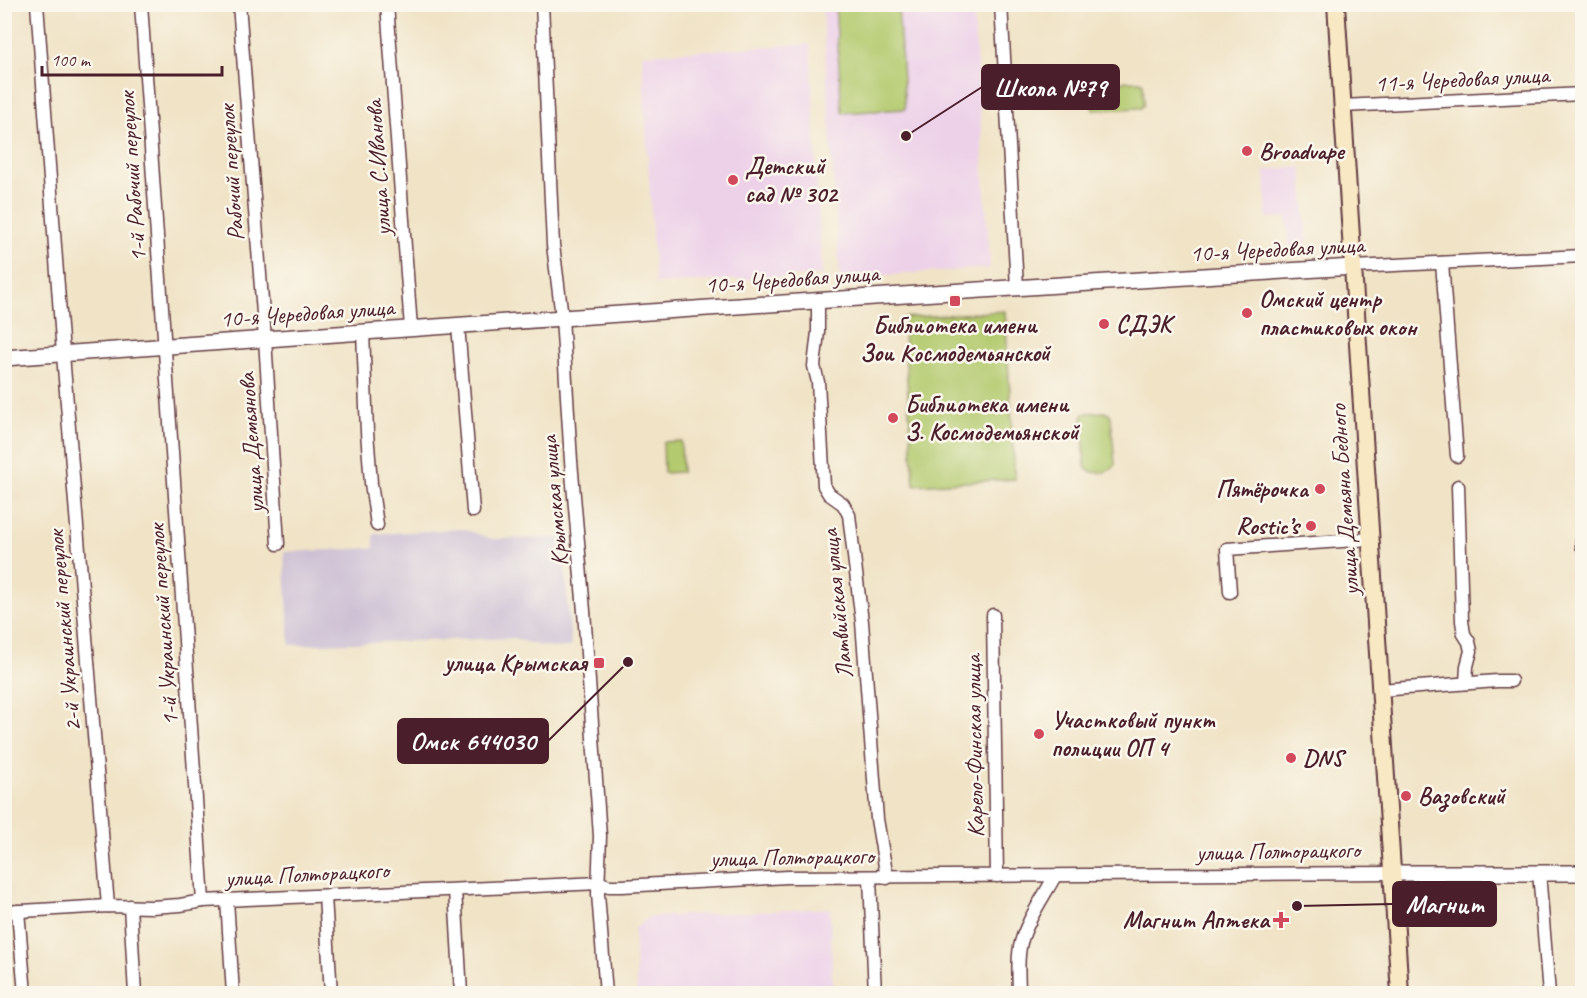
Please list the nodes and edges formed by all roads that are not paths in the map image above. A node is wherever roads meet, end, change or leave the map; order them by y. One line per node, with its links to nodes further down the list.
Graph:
1 (37, 4): 21 (street, 2-й Украинский переулок)
2 (141, 4): 20 (street, 1-й Рабочий переулок)
3 (239, 4): 19 (street, Рабочий переулок)
4 (387, 4): 17 (street, улица С.Иванова)
5 (542, 4): 15 (street, Крымская улица)
6 (1001, 4): 13 (street)
7 (1336, 4): 9 (main road, улица Демьяна Бедного)
8 (1582, 94): 9 (street, 11-я Чередовая улица)
9 (1343, 106): 12 (main road, улица Демьяна Бедного)
10 (1582, 256): 11 (street, 10-я Чередовая улица)
11 (1443, 263): 12 (street, 10-я Чередовая улица); 23 (street)
12 (1354, 267): 13 (street, 10-я Чередовая улица); 28 (main road, улица Демьяна Бедного)
13 (1017, 287): 14 (street, 10-я Чередовая улица)
14 (818, 300): 15 (street, 10-я Чередовая улица); 42 (street, Латвийская улица)
15 (562, 317): 16 (street, 10-я Чередовая улица); 43 (street, Крымская улица)
16 (458, 325): 17 (street, 10-я Чередовая улица); 25 (street)
17 (411, 328): 18 (street, 10-я Чередовая улица)
18 (363, 332): 19 (street, 10-я Чередовая улица); 26 (street)
19 (265, 339): 20 (street, 10-я Чередовая улица); 29 (street, улица Демьянова)
20 (165, 346): 21 (street, 10-я Чередовая улица); 47 (street, 1-й Украинский переулок)
21 (63, 354): 22 (street, 10-я Чередовая улица); 48 (street, 2-й Украинский переулок)
22 (4, 358)
23 (1457, 456)
24 (1458, 486): 34 (street)
25 (473, 511)
26 (377, 525)
27 (1582, 534): 30 (street)
28 (1371, 539): 31 (street); 35 (main road, улица Демьяна Бедного)
29 (278, 544)
30 (1582, 546)
31 (1230, 592)
32 (993, 615): 39 (street, Карело-Финская улица)
33 (1511, 681): 34 (street)
34 (1466, 683): 35 (street)
35 (1380, 690): 37 (main road, улица Демьяна Бедного)
36 (1539, 872): 37 (street, улица Полторацкого); 38 (street, улица Полторацкого); 61 (street)
37 (1393, 873): 40 (street, улица Полторацкого); 60 (main road, улица Демьяна Бедного)
38 (1582, 873)
39 (997, 876): 40 (street, улица Полторацкого); 42 (street, улица Полторацкого)
40 (1055, 876): 59 (street)
41 (870, 878): 42 (street, улица Полторацкого); 43 (street, улица Полторацкого); 58 (street)
42 (886, 878)
43 (600, 883): 44 (street, улица Полторацкого); 57 (street, Крымская улица)
44 (456, 890): 45 (street, улица Полторацкого); 56 (street)
45 (325, 896): 46 (street, улица Полторацкого); 55 (street)
46 (227, 900): 47 (street, улица Полторацкого); 54 (street)
47 (203, 901): 49 (street, улица Полторацкого)
48 (108, 906): 49 (street, улица Полторацкого); 50 (street, улица Полторацкого)
49 (130, 906): 53 (street)
50 (18, 911): 51 (street, улица Полторацкого); 52 (street)
51 (4, 912)
52 (25, 993)
53 (135, 993)
54 (233, 993)
55 (331, 993)
56 (461, 993)
57 (606, 993)
58 (875, 993)
59 (1019, 993)
60 (1400, 993)
61 (1549, 993)

